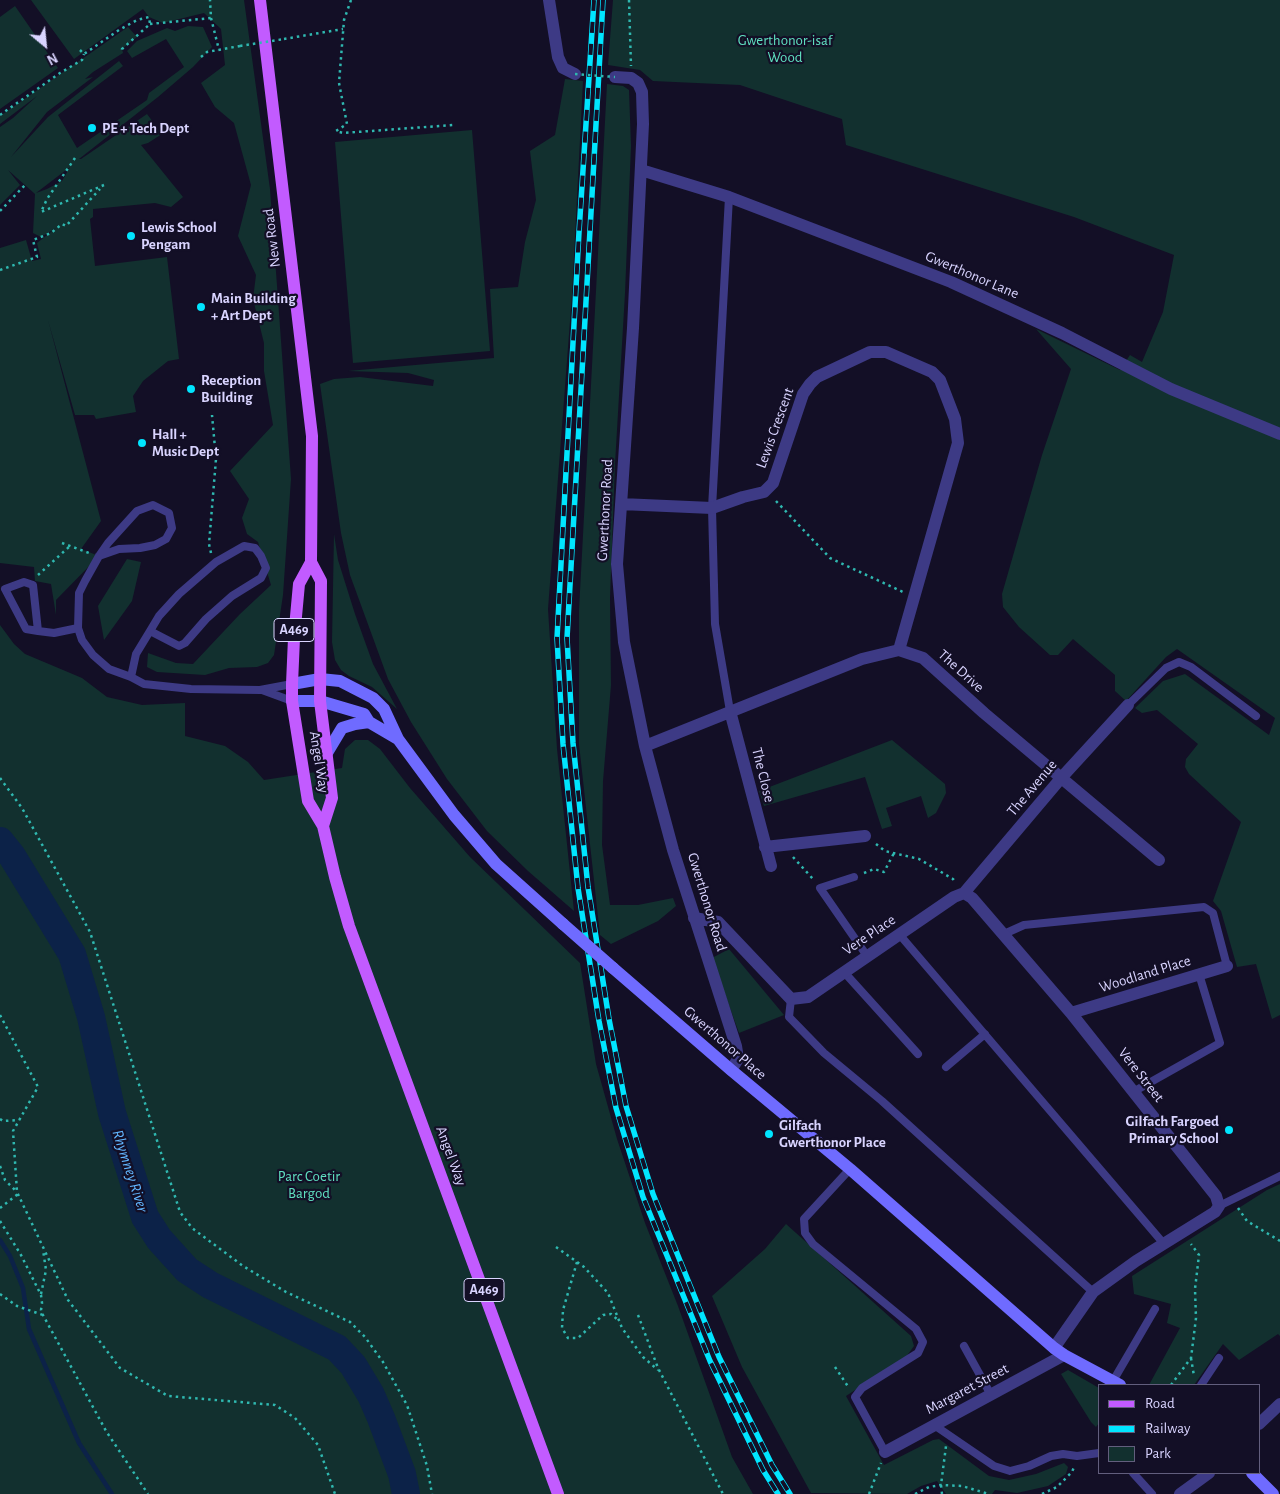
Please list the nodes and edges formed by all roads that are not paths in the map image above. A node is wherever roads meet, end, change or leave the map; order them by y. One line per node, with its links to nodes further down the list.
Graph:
1 (260, 0): 11 (main road, New Road / A469)
2 (549, 0): 3 (street)
3 (575, 74)
4 (616, 77): 5 (street, Gwerthonor Road)
5 (641, 170): 6 (street, Gwerthonor Lane); 8 (street, Gwerthonor Road)
6 (730, 197): 7 (street, Gwerthonor Lane); 9 (lane)
7 (1280, 434)
8 (621, 504): 9 (street, Lewis Crescent); 27 (street, Gwerthonor Road)
9 (712, 508): 15 (street, Lewis Crescent); 23 (lane)
10 (99, 556): 10 (lane); 12 (lane)
11 (311, 562): 17 (main road, New Road / A469); 18 (main road, New Road / A469)
12 (78, 628): 13 (lane); 16 (lane)
13 (38, 631): 13 (lane)
14 (150, 631): 14 (lane); 16 (lane)
15 (899, 650): 23 (street); 29 (street, The Drive)
16 (131, 677): 19 (lane)
17 (320, 679): 18 (street); 21 (main road, New Road / A469); 26 (street, Gwerthonor Place)
18 (292, 684): 19 (lane); 20 (main road, New Road / A469)
19 (260, 690): 20 (lane)
20 (292, 701): 21 (street, Gwerthonor Place); 30 (main road, Angel Way / A469)
21 (320, 701): 25 (street, Gwerthonor Place); 28 (main road, Angel Way / A469)
22 (1128, 705): 24 (lane); 29 (street, The Avenue)
23 (730, 711): 27 (street); 32 (street, The Close)
24 (1256, 716)
25 (370, 722): 26 (street, Gwerthonor Place); 28 (street)
26 (398, 739): 49 (street, Gwerthonor Place, bridge)
27 (645, 746): 37 (street, Gwerthonor Road)
28 (327, 753): 30 (main road, Angel Way / A469)
29 (1062, 777): 33 (street, The Drive); 36 (street, The Avenue)
30 (323, 826): 72 (main road, Angel Way / A469)
31 (865, 836): 32 (street)
32 (765, 847): 34 (street, The Close)
33 (1160, 860)
34 (771, 866)
35 (854, 877): 40 (lane)
36 (964, 893): 38 (street, Vere Place); 39 (street, Vere Street)
37 (694, 918): 44 (street); 49 (street, Gwerthonor Road)
38 (899, 934): 40 (street, Vere Place); 46 (lane)
39 (1004, 934): 41 (lane); 45 (street, Vere Street)
40 (867, 956): 42 (street, Vere Place)
41 (1227, 966): 43 (street, Woodland Place)
42 (844, 972): 44 (street, Vere Place); 47 (lane)
43 (1199, 974): 45 (street, Woodland Place); 50 (lane)
44 (791, 999): 55 (lane)
45 (1071, 1013): 50 (street, Vere Street)
46 (985, 1034): 48 (lane); 54 (lane)
47 (918, 1054)
48 (946, 1067)
49 (731, 1070): 51 (street, Gwerthonor Place)
50 (1133, 1092): 53 (street, Vere Street)
51 (850, 1169): 58 (street, Gwerthonor Place); 66 (lane)
52 (1280, 1176): 53 (lane)
53 (1219, 1206): 54 (street)
54 (1164, 1244): 55 (street)
55 (1093, 1292): 58 (street)
56 (1155, 1310): 60 (lane)
57 (964, 1346): 62 (lane)
58 (1059, 1352): 60 (street, Gwerthonor Place); 62 (street, Margaret Street)
59 (1219, 1358): 61 (lane)
60 (1116, 1383)
61 (1202, 1384)
62 (991, 1394): 65 (street, Margaret Street)
63 (1280, 1404): 64 (street)
64 (1260, 1423)
65 (934, 1425): 66 (street, Margaret Street); 67 (lane)
66 (885, 1452)
67 (1098, 1453)
68 (1134, 1474): 73 (lane)
69 (1208, 1474): 71 (street)
70 (1253, 1474): 74 (street)
71 (1187, 1492)
72 (558, 1494)
73 (1152, 1494)
74 (1273, 1494)

